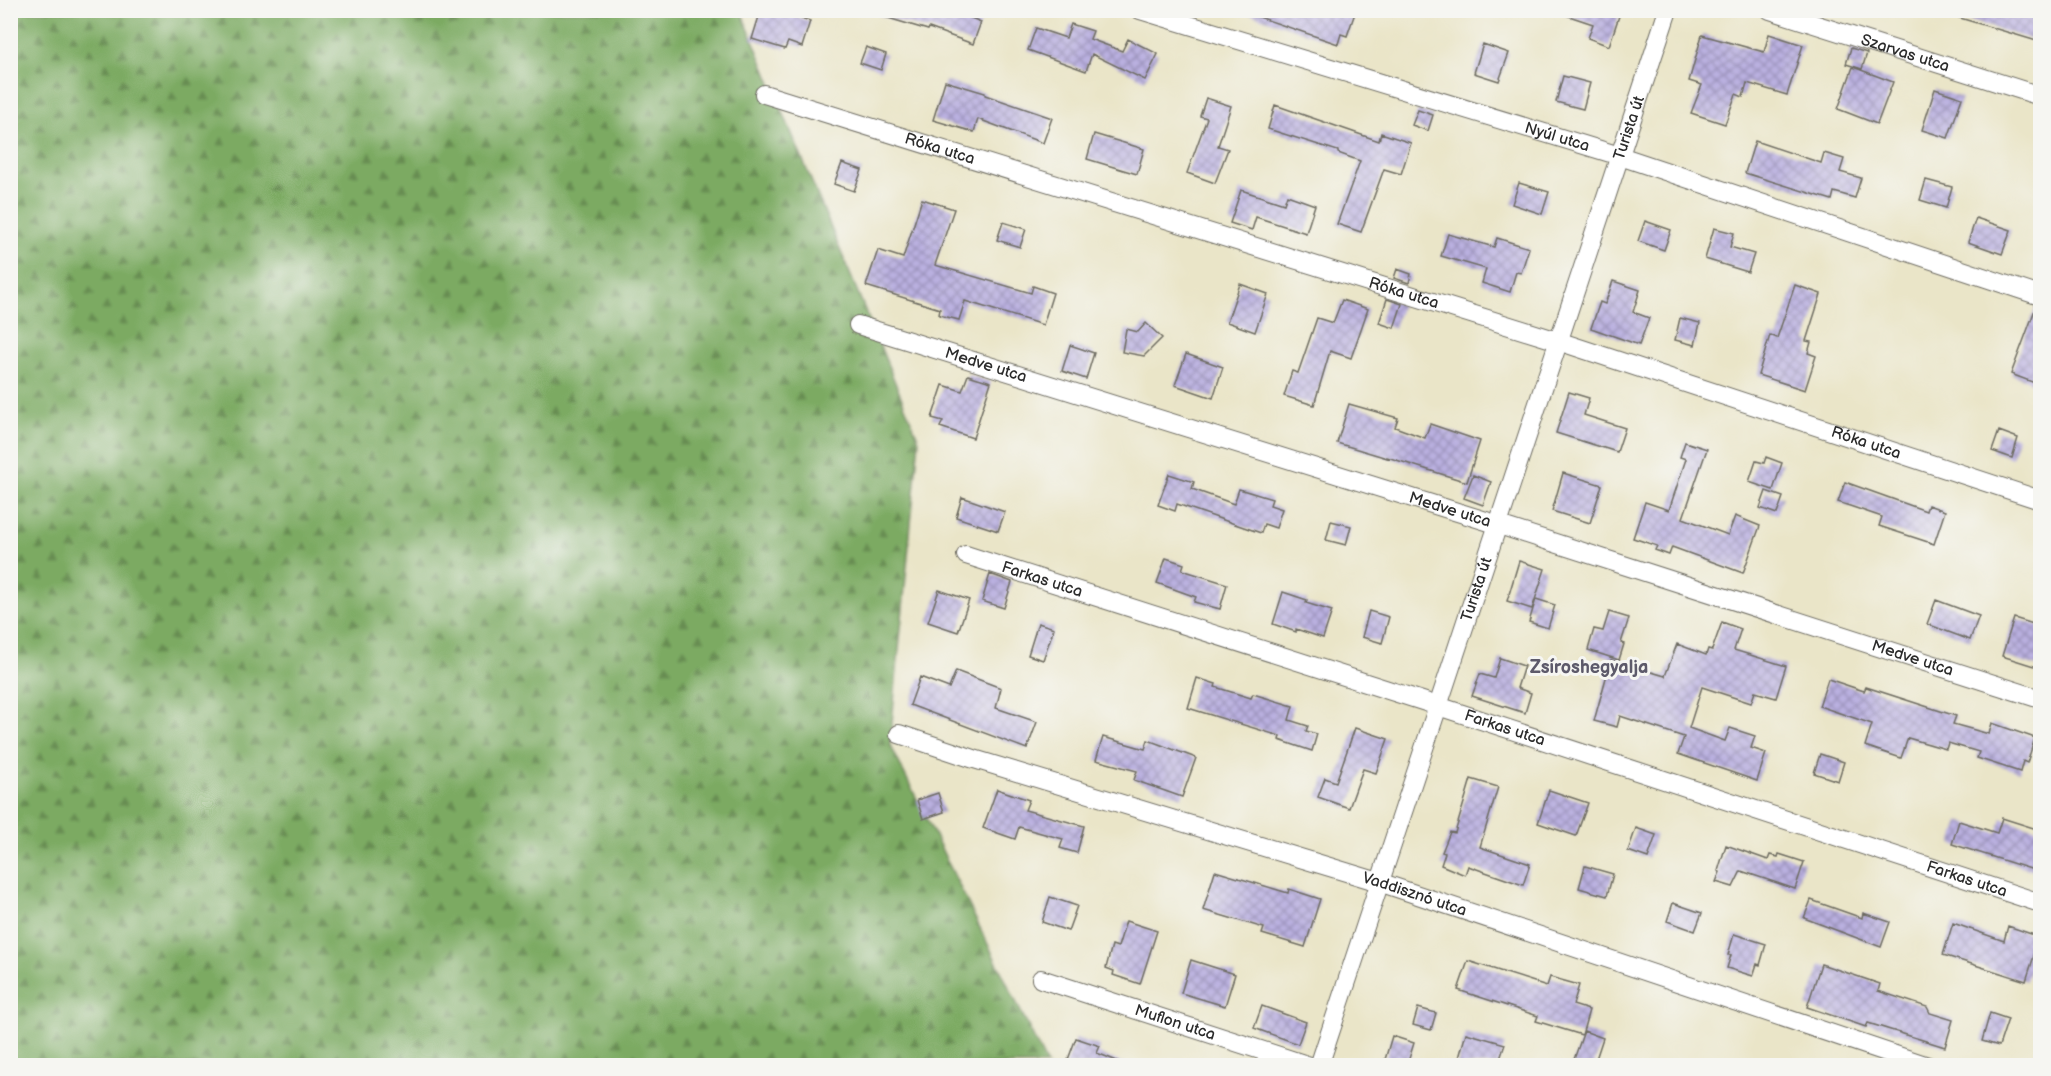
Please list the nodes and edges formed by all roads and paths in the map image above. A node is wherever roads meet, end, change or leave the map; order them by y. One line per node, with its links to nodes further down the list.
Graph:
1 (1140, 10): 6 (street, Nyúl utca)
2 (1668, 10): 6 (street, Turista út)
3 (1770, 10): 5 (street, Szarvas utca)
4 (764, 94): 9 (street, Róka utca)
5 (2040, 96)
6 (1620, 156): 7 (street, Nyúl utca); 9 (street, Turista út)
7 (2040, 296)
8 (858, 325): 11 (street, Medve utca)
9 (1558, 340): 10 (street, Róka utca); 11 (street, Turista út)
10 (2040, 500)
11 (1499, 525): 13 (street, Medve utca); 14 (street, Turista út)
12 (966, 555): 14 (street, Farkas utca)
13 (2040, 699)
14 (1438, 706): 16 (street, Turista út); 17 (street, Farkas utca)
15 (899, 734): 16 (street, Vaddisznó utca)
16 (1379, 882): 20 (street, Turista út); 21 (street, Vaddisznó utca)
17 (2040, 903)
18 (1041, 979): 19 (street, Muflon utca)
19 (1310, 1065)
20 (1319, 1065)
21 (1928, 1065)

